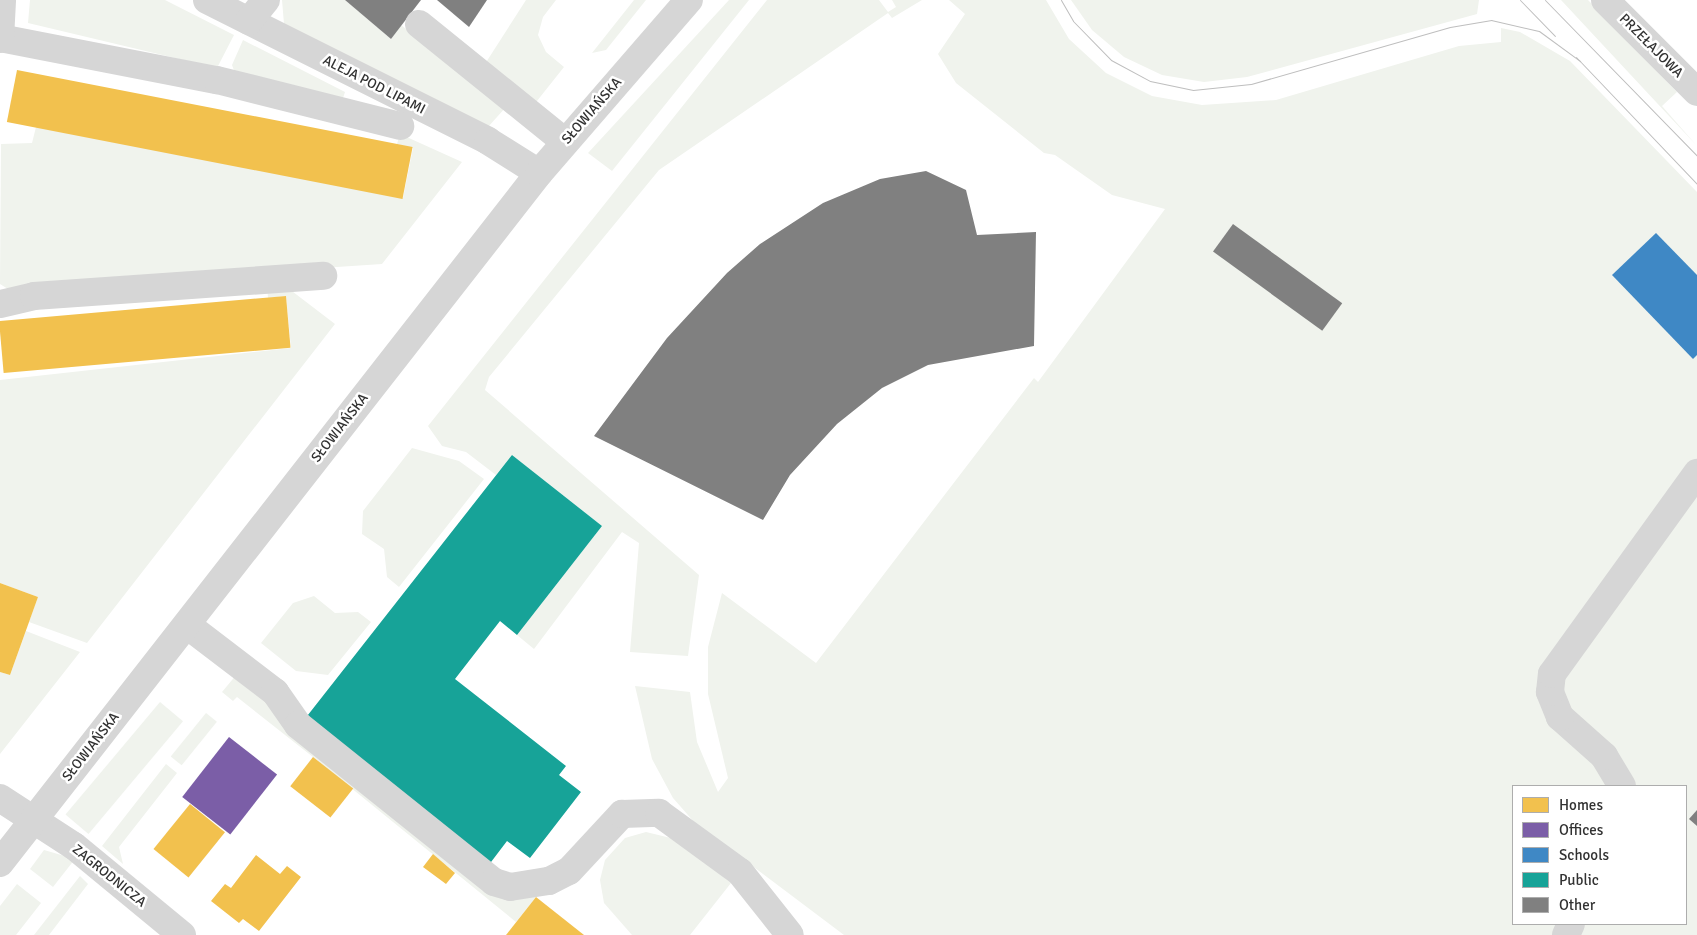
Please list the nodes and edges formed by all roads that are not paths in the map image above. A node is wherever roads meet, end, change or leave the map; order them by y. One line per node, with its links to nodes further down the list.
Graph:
1 (2, 0): 8 (street)
2 (207, 0): 6 (street, ALEJA POD LIPAMI)
3 (266, 0): 6 (street)
4 (689, 0): 11 (street, SŁOWIAŃSKA)
5 (1605, 0): 9 (street, PRZEŁAJOWA)
6 (249, 22): 12 (street, ALEJA POD LIPAMI)
7 (419, 24): 11 (street)
8 (0, 39): 10 (street)
9 (1697, 92)
10 (400, 126)
11 (565, 142): 12 (street, SŁOWIAŃSKA)
12 (539, 173): 16 (street, SŁOWIAŃSKA)
13 (322, 276): 14 (street)
14 (0, 304)
15 (1697, 473): 17 (street)
16 (186, 625): 19 (street, SŁOWIAŃSKA); 22 (street)
17 (1621, 785)
18 (0, 798): 19 (street, ZAGRODNICZA)
19 (34, 819): 20 (street, SŁOWIAŃSKA); 21 (street, ZAGRODNICZA)
20 (0, 863)
21 (182, 935)
22 (790, 935)

